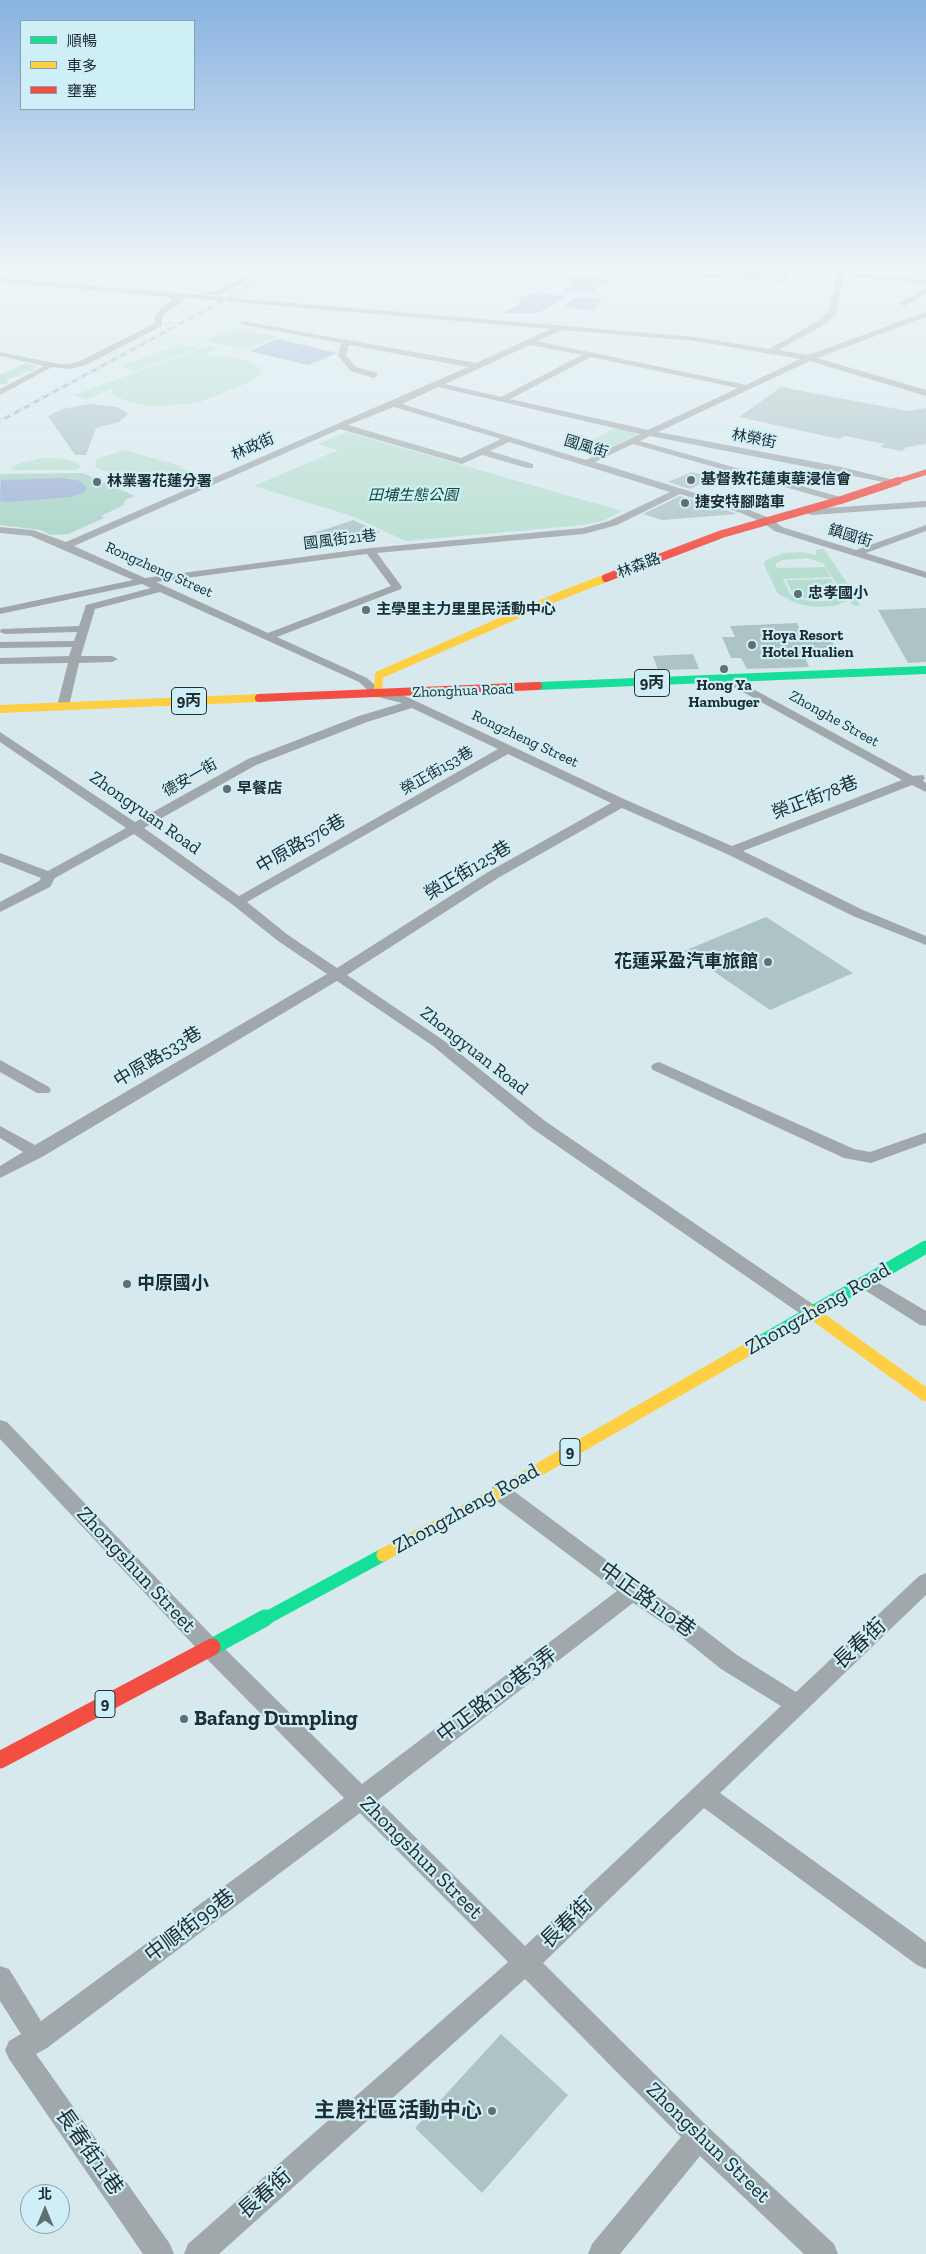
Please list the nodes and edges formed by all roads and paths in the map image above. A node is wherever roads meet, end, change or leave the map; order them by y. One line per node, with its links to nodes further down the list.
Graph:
1 (42, 371): 11 (street)
2 (361, 371): 8 (street)
3 (466, 371): 9 (street, 林政街)
4 (557, 371): 15 (street)
5 (668, 371): 12 (street)
6 (780, 371): 12 (street)
7 (853, 371): 14 (street)
8 (374, 375)
9 (436, 384): 15 (street, 林榮街); 16 (street, 林政街)
10 (0, 385): 11 (street)
11 (10, 387): 13 (street)
12 (745, 387): 18 (street)
13 (0, 392)
14 (926, 393)
15 (503, 399): 18 (street, 林榮街)
16 (394, 404): 17 (street, 林政街); 19 (street, 國風街)
17 (340, 426): 21 (street); 33 (street, 林政街)
18 (652, 434): 20 (street); 25 (street, 林榮街)
19 (509, 439): 21 (street); 22 (street, 國風街)
20 (634, 442): 22 (street); 27 (street)
21 (482, 452): 23 (street)
22 (586, 463): 26 (street, 國風街)
23 (530, 466)
24 (926, 472): 25 (main road, 林森路)
25 (892, 482): 27 (main road, 林森路)
26 (680, 491): 30 (street, 國風街); 34 (street, 國風街21巷)
27 (841, 500): 29 (main road, 林森路)
28 (926, 504): 29 (street)
29 (804, 510): 30 (main road, 林森路)
30 (768, 520): 35 (street, 鎮國街); 50 (main road, 林森路)
31 (926, 528): 35 (street)
32 (0, 530): 33 (street, Rongzheng Street)
33 (66, 546): 37 (street, Rongzheng Street)
34 (370, 552): 37 (street, 國風街21巷); 42 (street)
35 (857, 553): 36 (street, 鎮國街)
36 (926, 575)
37 (143, 581): 38 (street, Rongzheng Street); 39 (street, 國風街21巷)
38 (160, 589): 40 (street); 42 (street, Rongzheng Street)
39 (0, 611)
40 (83, 630): 41 (street); 43 (street)
41 (5, 631)
42 (268, 637): 50 (street, Rongzheng Street)
43 (78, 644): 44 (street); 46 (street)
44 (0, 646)
45 (112, 659): 46 (street)
46 (74, 660): 47 (street); 52 (street)
47 (0, 661)
48 (926, 670): 49 (main road, Zhonghua Road / 9丙)
49 (727, 679): 50 (main road, Zhonghua Road / 9丙); 57 (street, Zhonghe Street)
50 (378, 694): 51 (street, Rongzheng Street); 52 (main road, Zhonghua Road / 9丙)
51 (410, 704): 55 (street, Rongzheng Street); 61 (street, 德安一街)
52 (63, 706): 53 (main road, Zhonghua Road / 9丙)
53 (0, 709)
54 (0, 736): 61 (street, Zhongyuan Road)
55 (508, 749): 59 (street, Rongzheng Street); 60 (street, 榮正街153巷)
56 (926, 776): 57 (street, 榮正街78巷)
57 (912, 781): 58 (street, Zhonghe Street); 62 (street, 榮正街78巷)
58 (926, 788)
59 (621, 803): 62 (street, Rongzheng Street); 68 (street, 榮正街125巷)
60 (383, 822): 65 (street, 中原路576巷)
61 (135, 828): 64 (street, 德安一街); 65 (street, Zhongyuan Road)
62 (732, 851): 67 (street, Rongzheng Street)
63 (0, 857): 64 (street)
64 (50, 876): 66 (street, 德安一街)
65 (238, 902): 68 (street, Zhongyuan Road)
66 (0, 908)
67 (926, 941)
68 (336, 975): 74 (street, 中原路533巷); 78 (street, Zhongyuan Road)
69 (0, 1065): 71 (street)
70 (658, 1067): 73 (street)
71 (43, 1090)
72 (0, 1132): 74 (street)
73 (924, 1138)
74 (36, 1153): 75 (street, 中原路533巷)
75 (0, 1172)
76 (926, 1247): 77 (main road, Zhongzheng Road / 9)
77 (866, 1283): 78 (main road, Zhongzheng Road / 9); 79 (street)
78 (812, 1312): 80 (main road, Zhongyuan Road); 82 (main road, Zhongzheng Road / 9)
79 (926, 1320)
80 (926, 1395)
81 (0, 1427): 85 (street, Zhongshun Street)
82 (500, 1492): 84 (street, 中正路110巷); 85 (main road, Zhongzheng Road / 9)
83 (926, 1582): 86 (street, 長春街)
84 (633, 1591): 86 (street, 中正路110巷); 89 (street, 中正路110巷3弄)
85 (209, 1647): 87 (main road, Zhongzheng Road / 9); 89 (street, Zhongshun Street)
86 (797, 1704): 88 (street, 長春街)
87 (0, 1760)
88 (702, 1793): 90 (street); 91 (street, 長春街)
89 (361, 1799): 91 (street, Zhongshun Street); 93 (street, 中順街99巷)
90 (926, 1957)
91 (526, 1962): 94 (street, Zhongshun Street); 96 (street, 長春街)
92 (0, 1978): 93 (street, 長春街11巷)
93 (28, 2044): 95 (street, 長春街11巷)
94 (699, 2136): 97 (street); 98 (street, Zhongshun Street)
95 (160, 2254)
96 (198, 2254)
97 (602, 2254)
98 (824, 2254)

